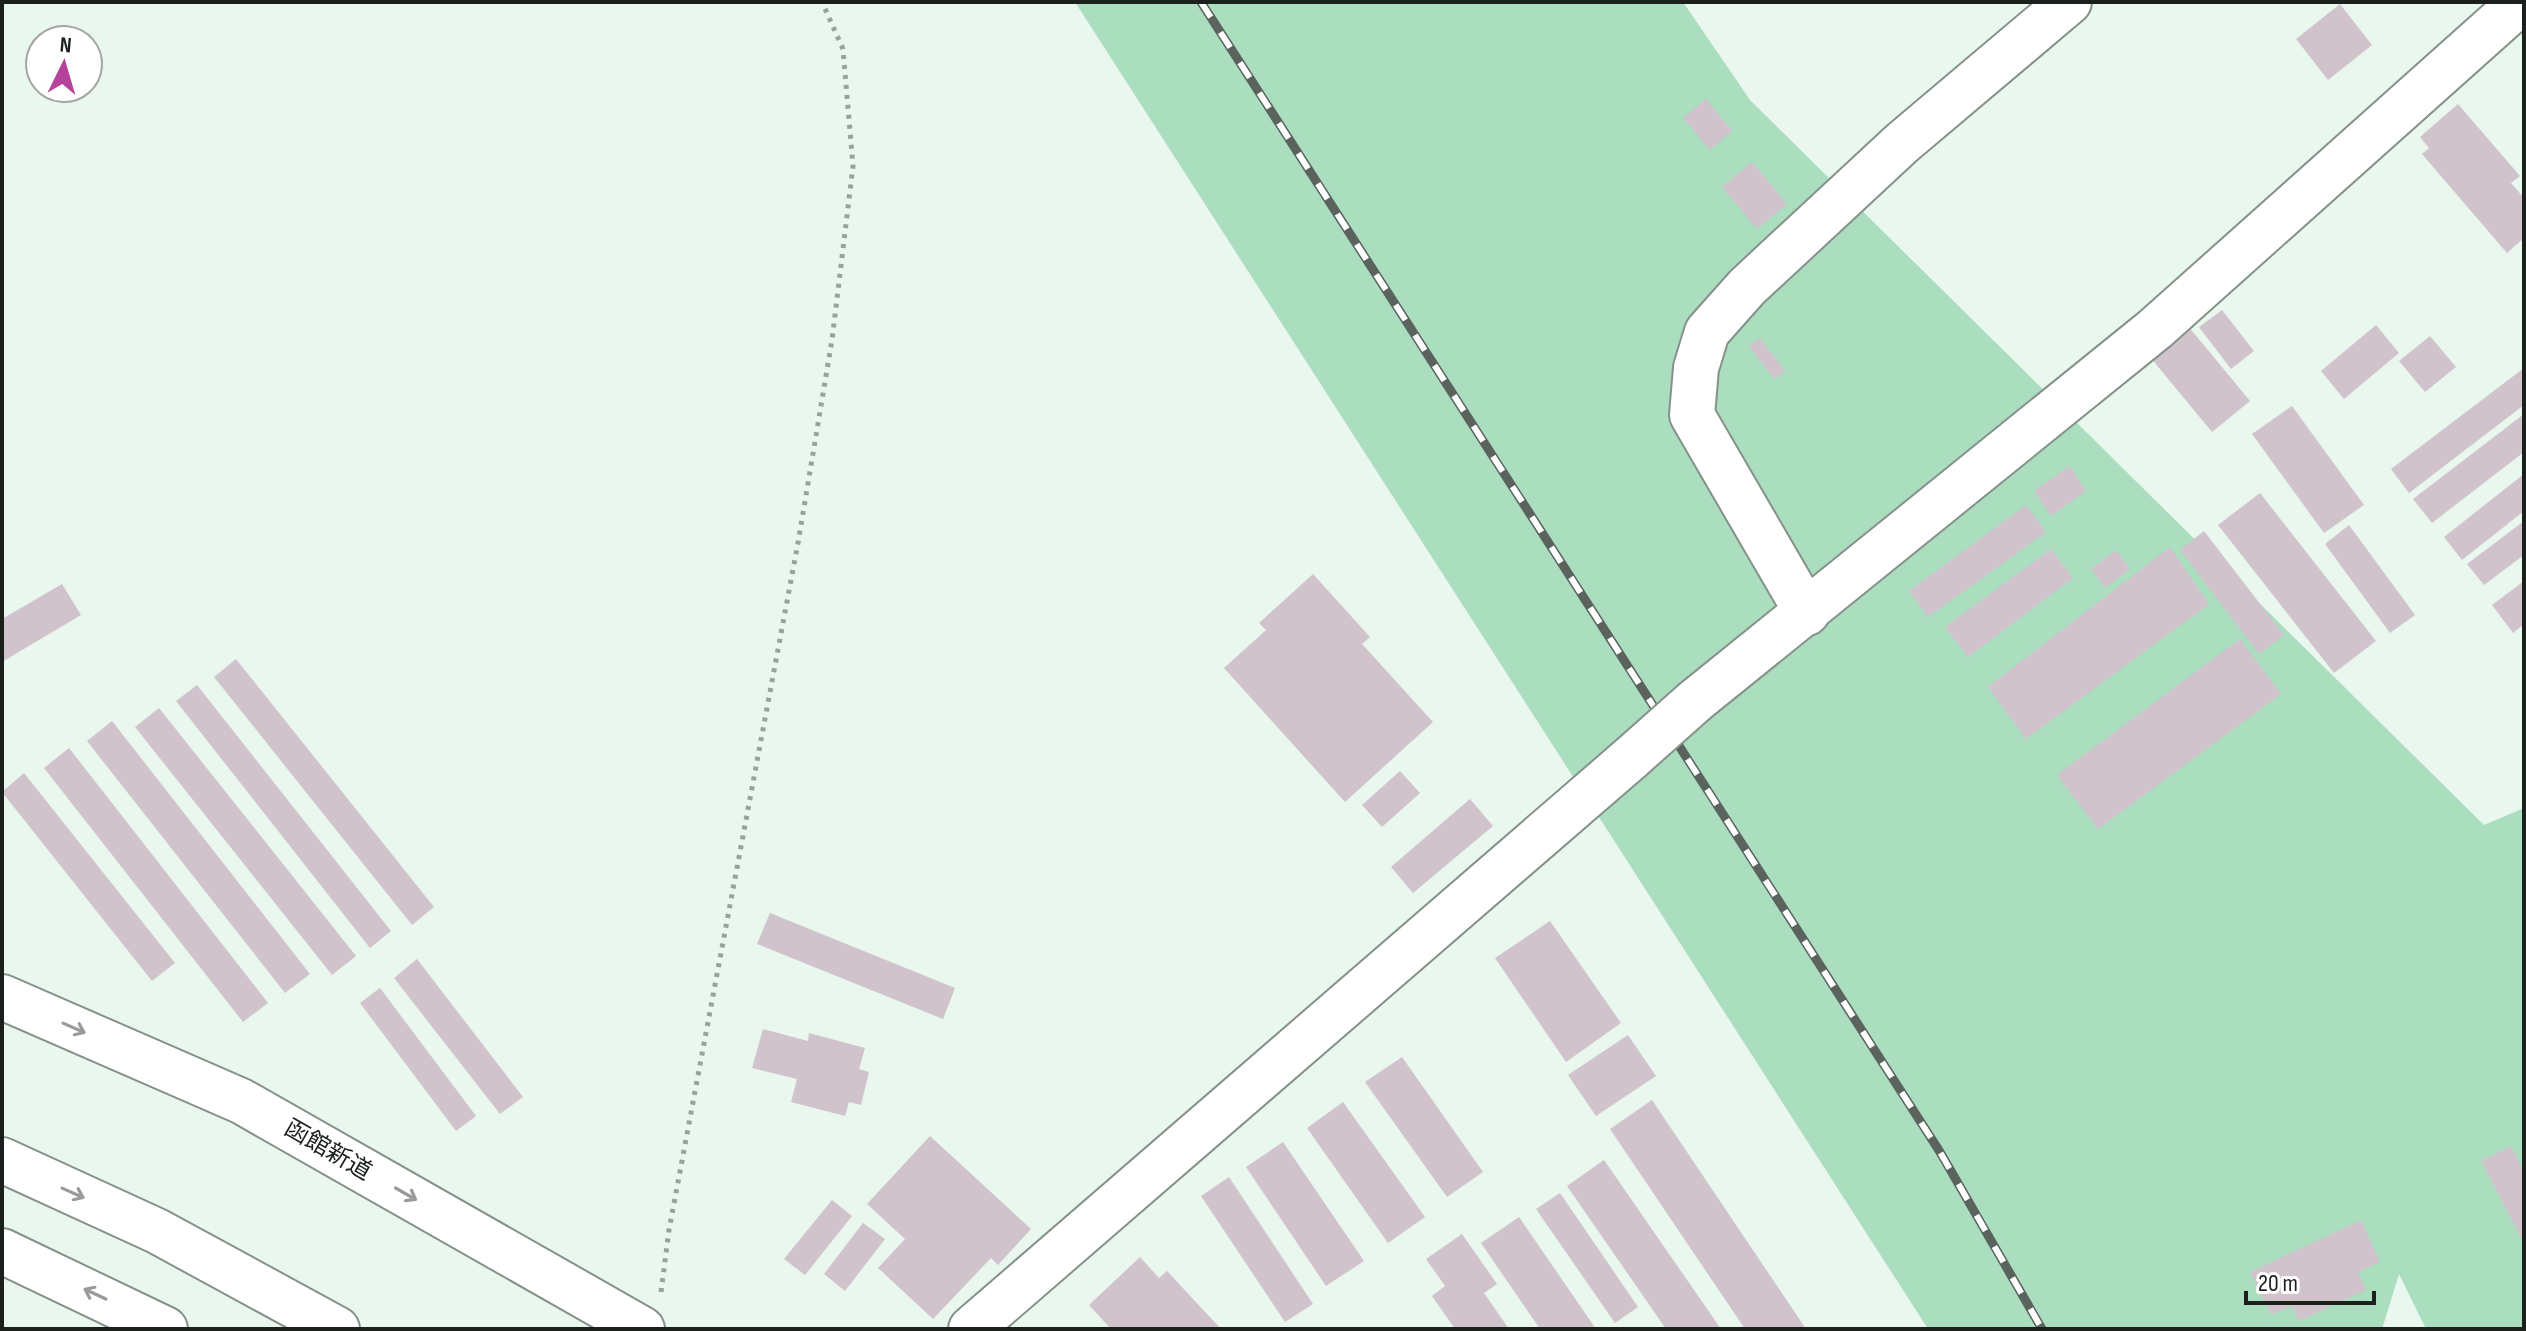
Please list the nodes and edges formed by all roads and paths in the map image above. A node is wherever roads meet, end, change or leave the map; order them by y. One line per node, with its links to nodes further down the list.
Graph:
1 (822, 2): 8 (path)
2 (2069, 2): 4 (main road)
3 (2521, 2): 4 (main road)
4 (1807, 613): 11 (main road, bridge)
5 (2, 997): 8 (main road, 函館新道, one-way to 8)
6 (2, 1160): 10 (main road, one-way to 10)
7 (2, 1251): 9 (main road, one-way to 7)
8 (651, 1315)
9 (165, 1329)
10 (337, 1329)
11 (971, 1329)

